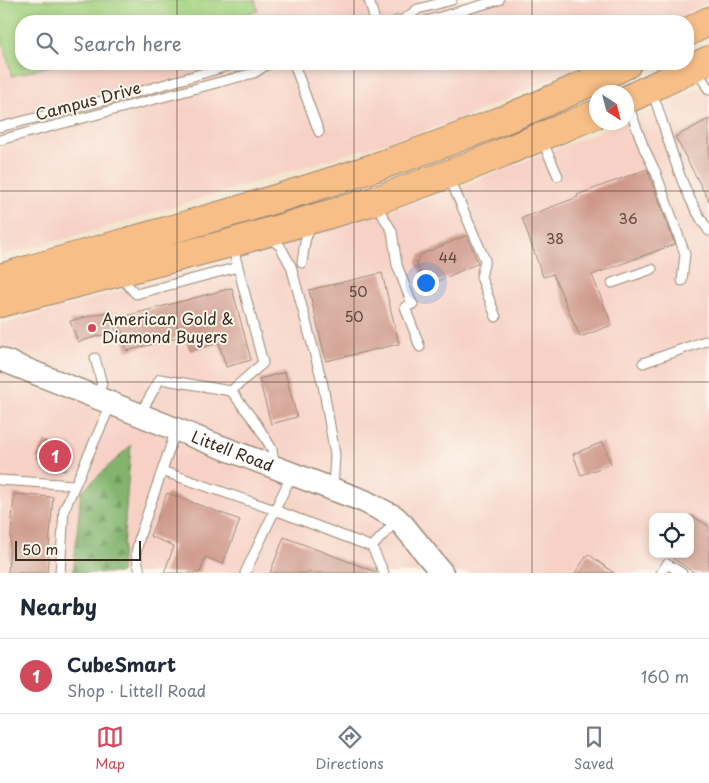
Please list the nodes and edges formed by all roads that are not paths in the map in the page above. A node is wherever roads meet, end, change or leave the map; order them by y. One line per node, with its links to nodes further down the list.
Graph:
1 (369, 0): 4 (lane)
2 (452, 0): 5 (lane)
3 (499, 0): 6 (lane)
4 (373, 15)
5 (408, 15)
6 (447, 15)
7 (709, 21): 8 (main road)
8 (694, 29)
9 (702, 63): 16 (lane)
10 (214, 70): 20 (lane, Campus Drive)
11 (259, 70): 23 (lane, Campus Drive)
12 (296, 70): 21 (lane)
13 (614, 70): 33 (main road)
14 (688, 70): 15 (main road)
15 (651, 89): 17 (main road); 28 (lane)
16 (709, 90)
17 (634, 97)
18 (589, 117): 22 (main road)
19 (634, 123): 34 (lane)
20 (0, 127)
21 (319, 132)
22 (541, 138): 24 (main road); 25 (lane)
23 (0, 140)
24 (448, 174): 26 (main road); 37 (lane)
25 (558, 176)
26 (374, 200): 27 (main road); 39 (lane)
27 (313, 219): 29 (main road); 31 (lane)
28 (709, 231)
29 (264, 234): 30 (main road); 51 (lane)
30 (235, 255): 36 (main road); 43 (lane)
31 (302, 263)
32 (652, 269): 35 (lane)
33 (0, 278)
34 (682, 281)
35 (612, 283)
36 (0, 303)
37 (496, 317)
38 (705, 341): 42 (lane)
39 (420, 347)
40 (95, 358): 44 (lane)
41 (0, 359): 44 (street, Littell Road)
42 (643, 363)
43 (231, 391): 45 (lane); 48 (lane)
44 (103, 400): 45 (street, Littell Road); 50 (lane)
45 (140, 415): 46 (street, Littell Road)
46 (176, 430): 47 (lane); 48 (street, Littell Road)
47 (162, 471): 52 (lane); 56 (lane)
48 (283, 471): 51 (street, Littell Road); 52 (lane)
49 (0, 480): 50 (lane)
50 (75, 485): 55 (lane)
51 (333, 489): 53 (street, Littell Road)
52 (275, 510): 54 (lane); 57 (lane)
53 (398, 520): 54 (lane); 59 (street, Littell Road)
54 (372, 547): 58 (lane)
55 (60, 573)
56 (140, 573)
57 (245, 573)
58 (384, 573)
59 (442, 573)
60 (661, 573): 61 (lane)
61 (682, 573)

